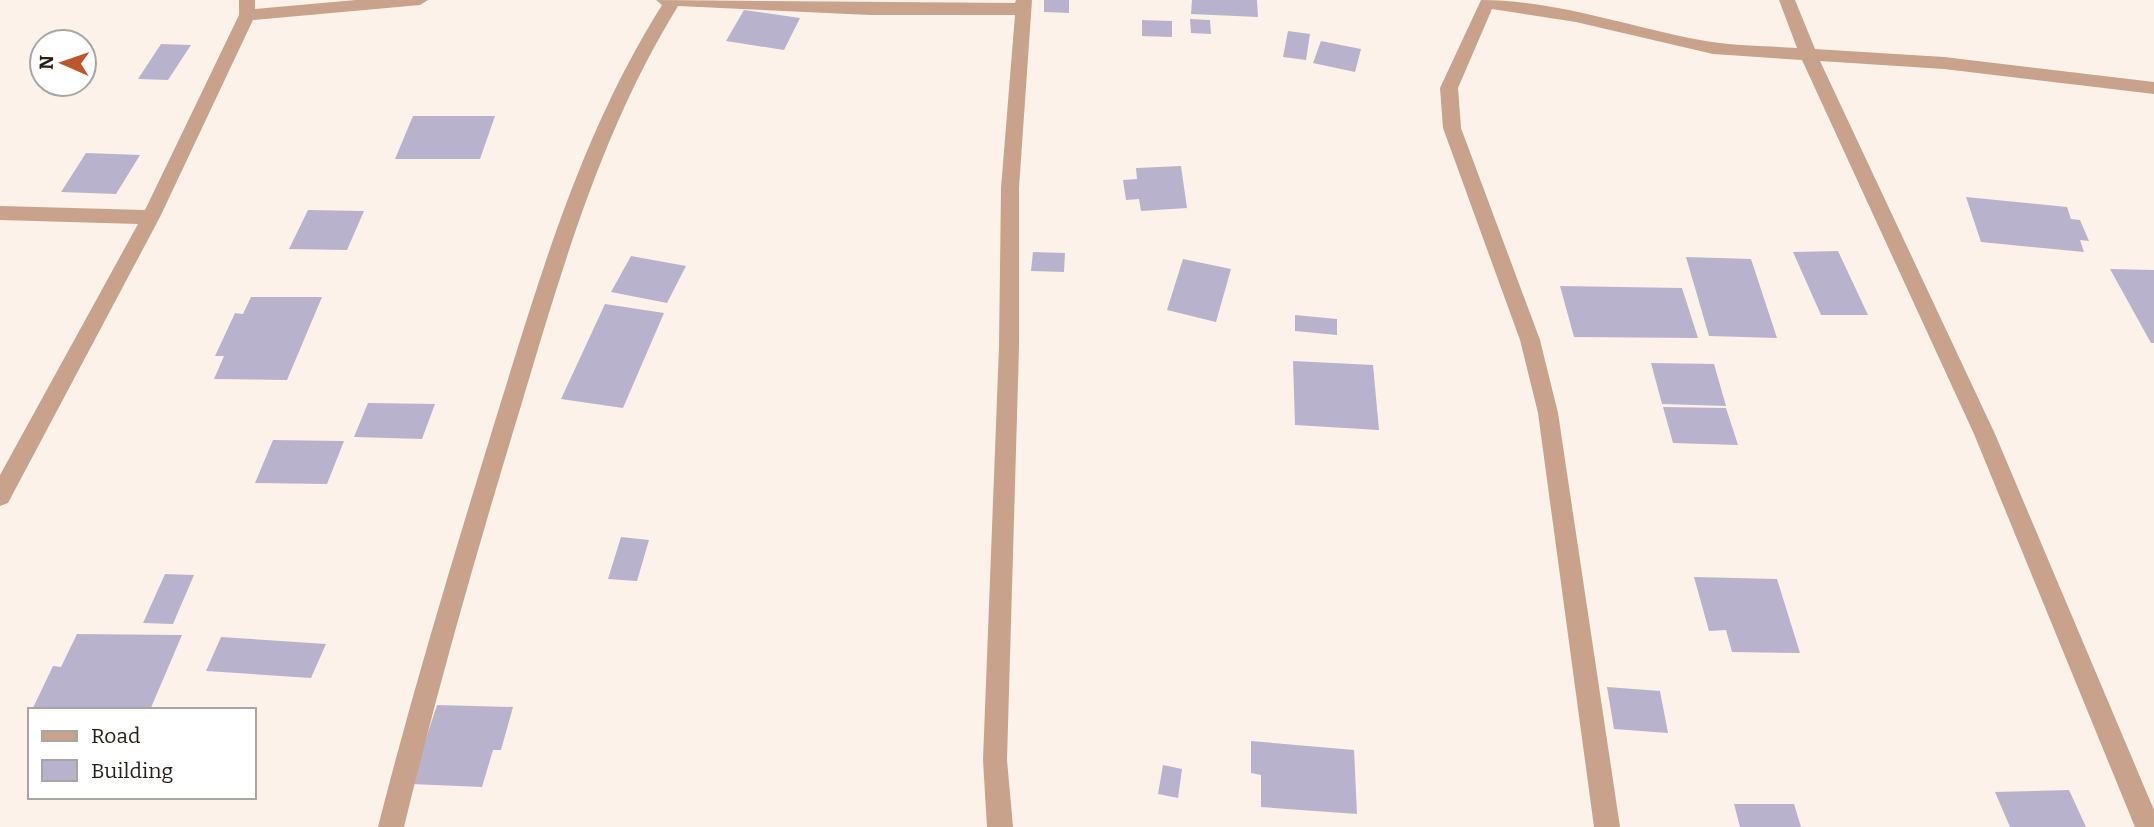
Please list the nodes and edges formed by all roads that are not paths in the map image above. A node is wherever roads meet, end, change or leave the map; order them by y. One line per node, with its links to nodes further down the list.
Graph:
1 (420, 0): 6 (street)
2 (664, 0): 4 (street)
3 (1787, 0): 7 (street)
4 (673, 1): 5 (street); 12 (street)
5 (1024, 4): 13 (street)
6 (247, 7): 10 (street)
7 (1807, 56): 8 (street); 14 (street); 15 (street)
8 (2154, 89)
9 (0, 213): 10 (street)
10 (150, 217): 11 (street)
11 (0, 496)
12 (391, 827)
13 (1000, 827)
14 (1607, 827)
15 (2148, 827)

